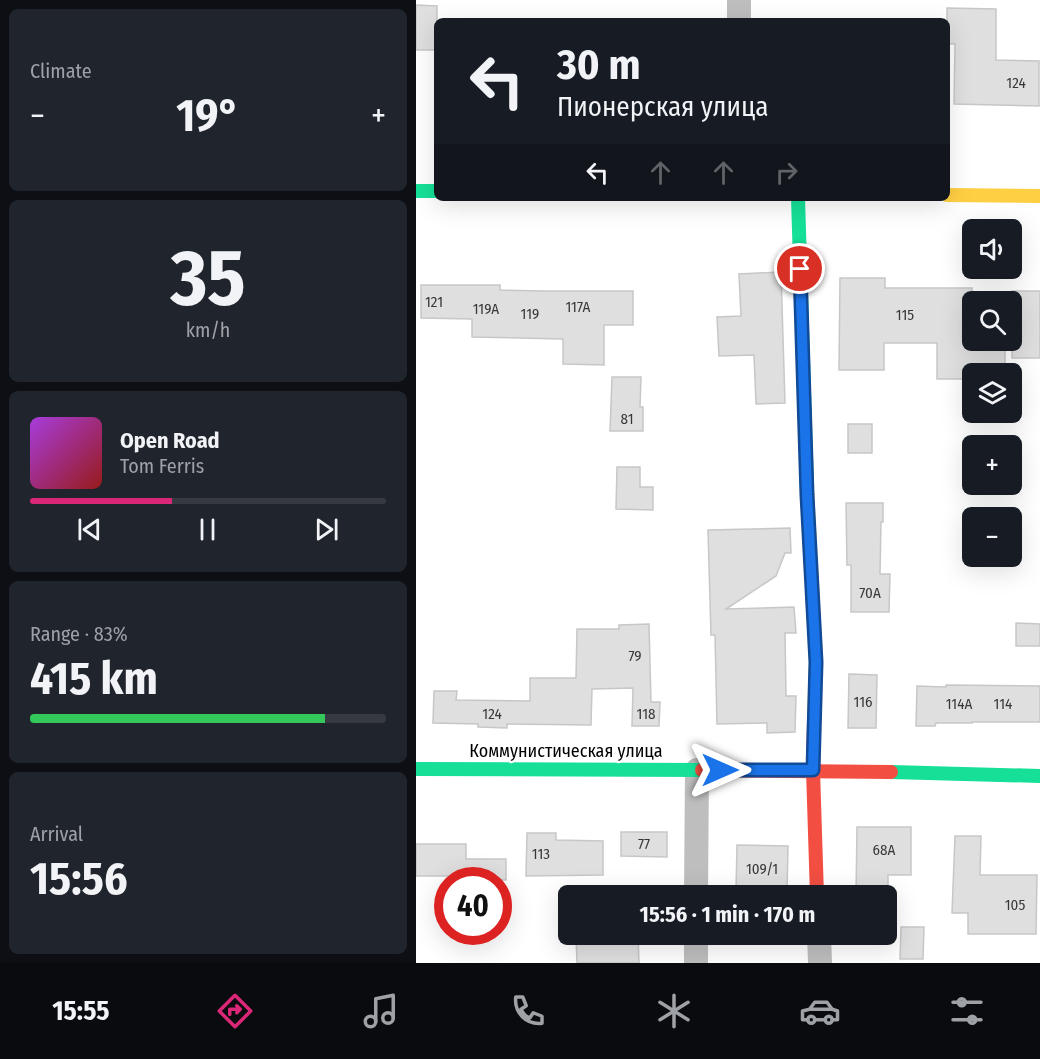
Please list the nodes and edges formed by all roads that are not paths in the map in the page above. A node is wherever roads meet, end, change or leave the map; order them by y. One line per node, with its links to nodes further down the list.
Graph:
1 (739, 0): 2 (street)
2 (739, 18)
3 (416, 191): 4 (street)
4 (434, 191)
5 (950, 195): 6 (street)
6 (1040, 196)
7 (798, 201): 10 (street)
8 (416, 769): 9 (street, Коммунистическая улица)
9 (697, 770): 10 (street, Коммунистическая улица); 12 (street)
10 (813, 770): 11 (street, Коммунистическая улица); 13 (street)
11 (1040, 776)
12 (696, 885)
13 (817, 885)
14 (696, 945): 16 (street)
15 (819, 945): 17 (street)
16 (696, 963)
17 (820, 963)

